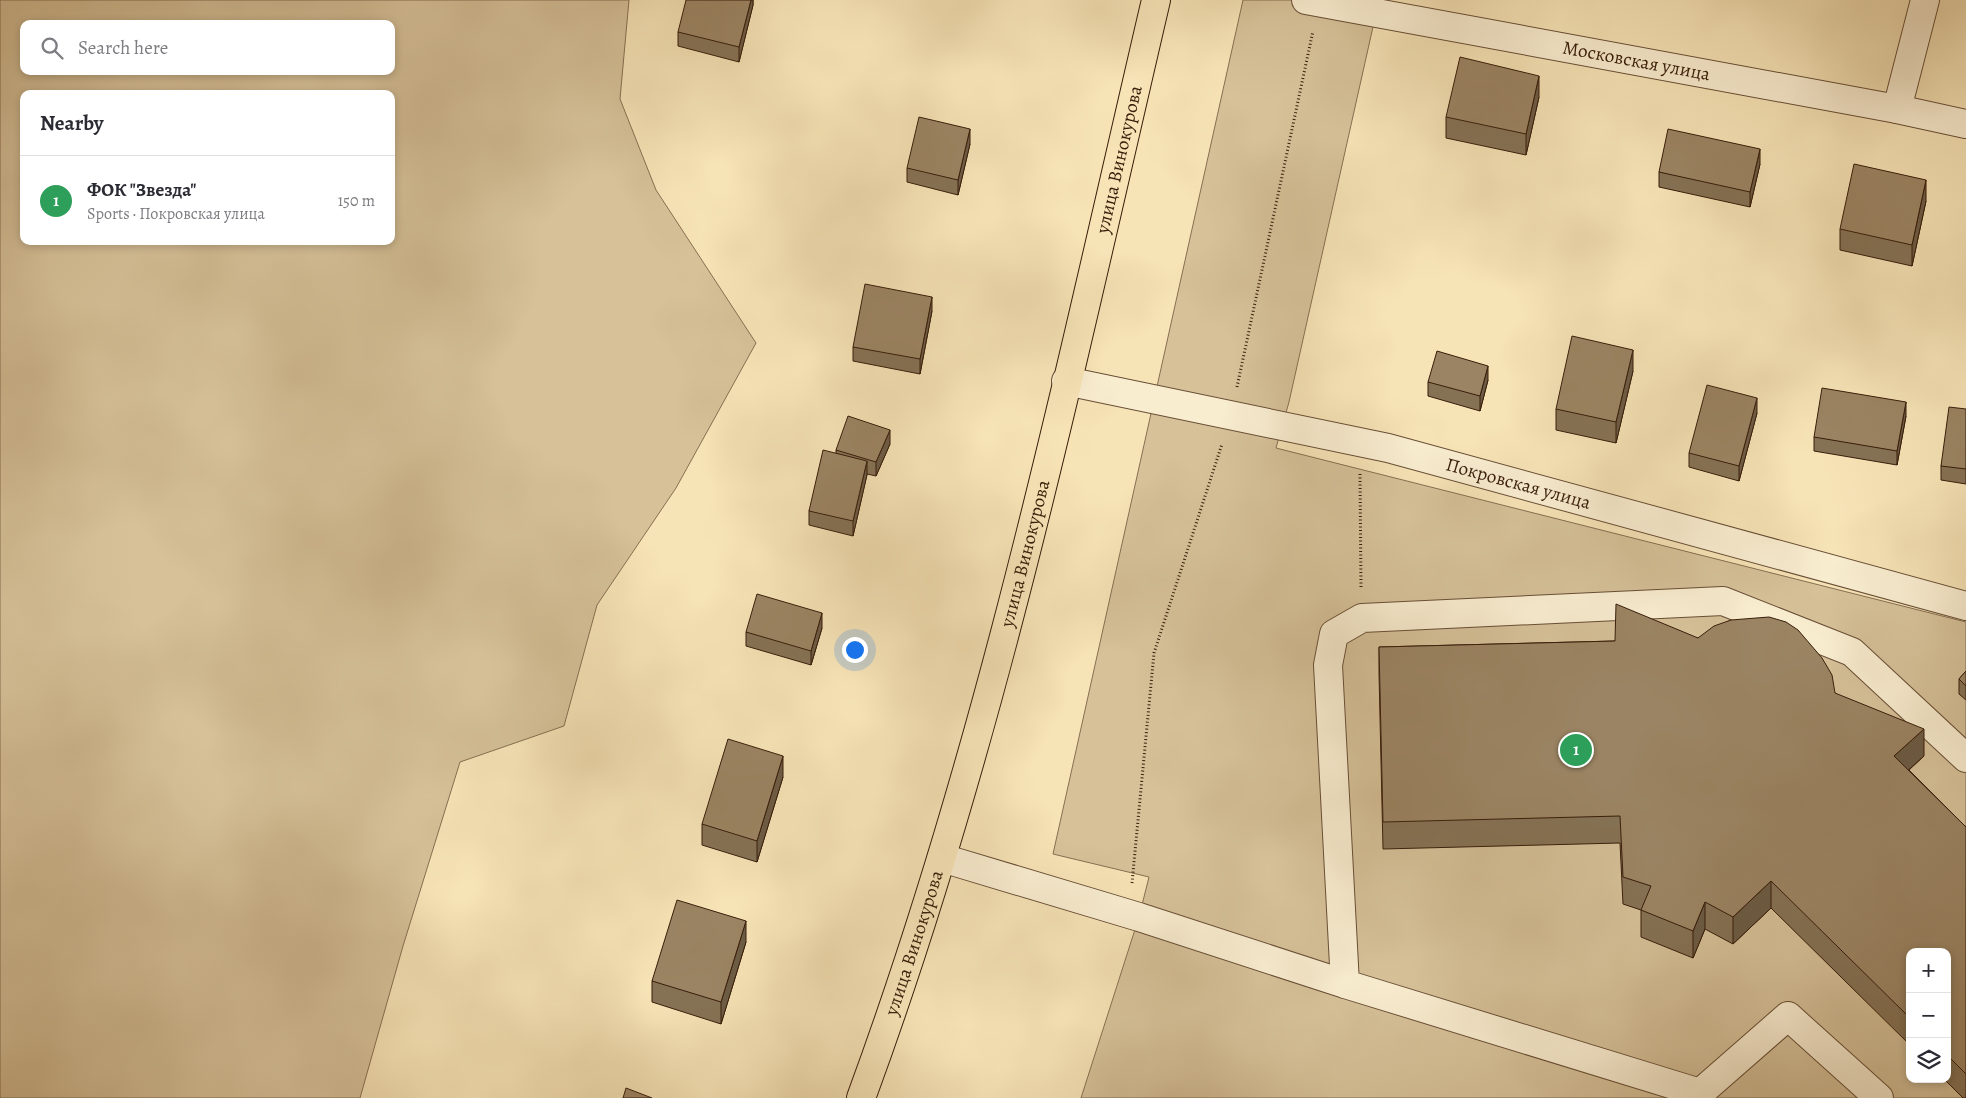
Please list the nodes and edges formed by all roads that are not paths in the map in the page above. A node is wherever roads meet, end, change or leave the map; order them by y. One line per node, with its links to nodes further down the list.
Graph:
1 (1156, 0): 6 (main road, улица Винокурова)
2 (1925, 0): 4 (street)
3 (1312, 1): 4 (street, Московская улица)
4 (1897, 109): 5 (street, Московская улица)
5 (1966, 124)
6 (1066, 381): 7 (street, Покровская улица); 9 (main road, улица Винокурова)
7 (1966, 606)
8 (1966, 758): 10 (street)
9 (942, 858): 10 (street); 12 (main road, улица Винокурова)
10 (1345, 984): 11 (street)
11 (1700, 1096): 13 (street)
12 (861, 1098)
13 (1879, 1098)

